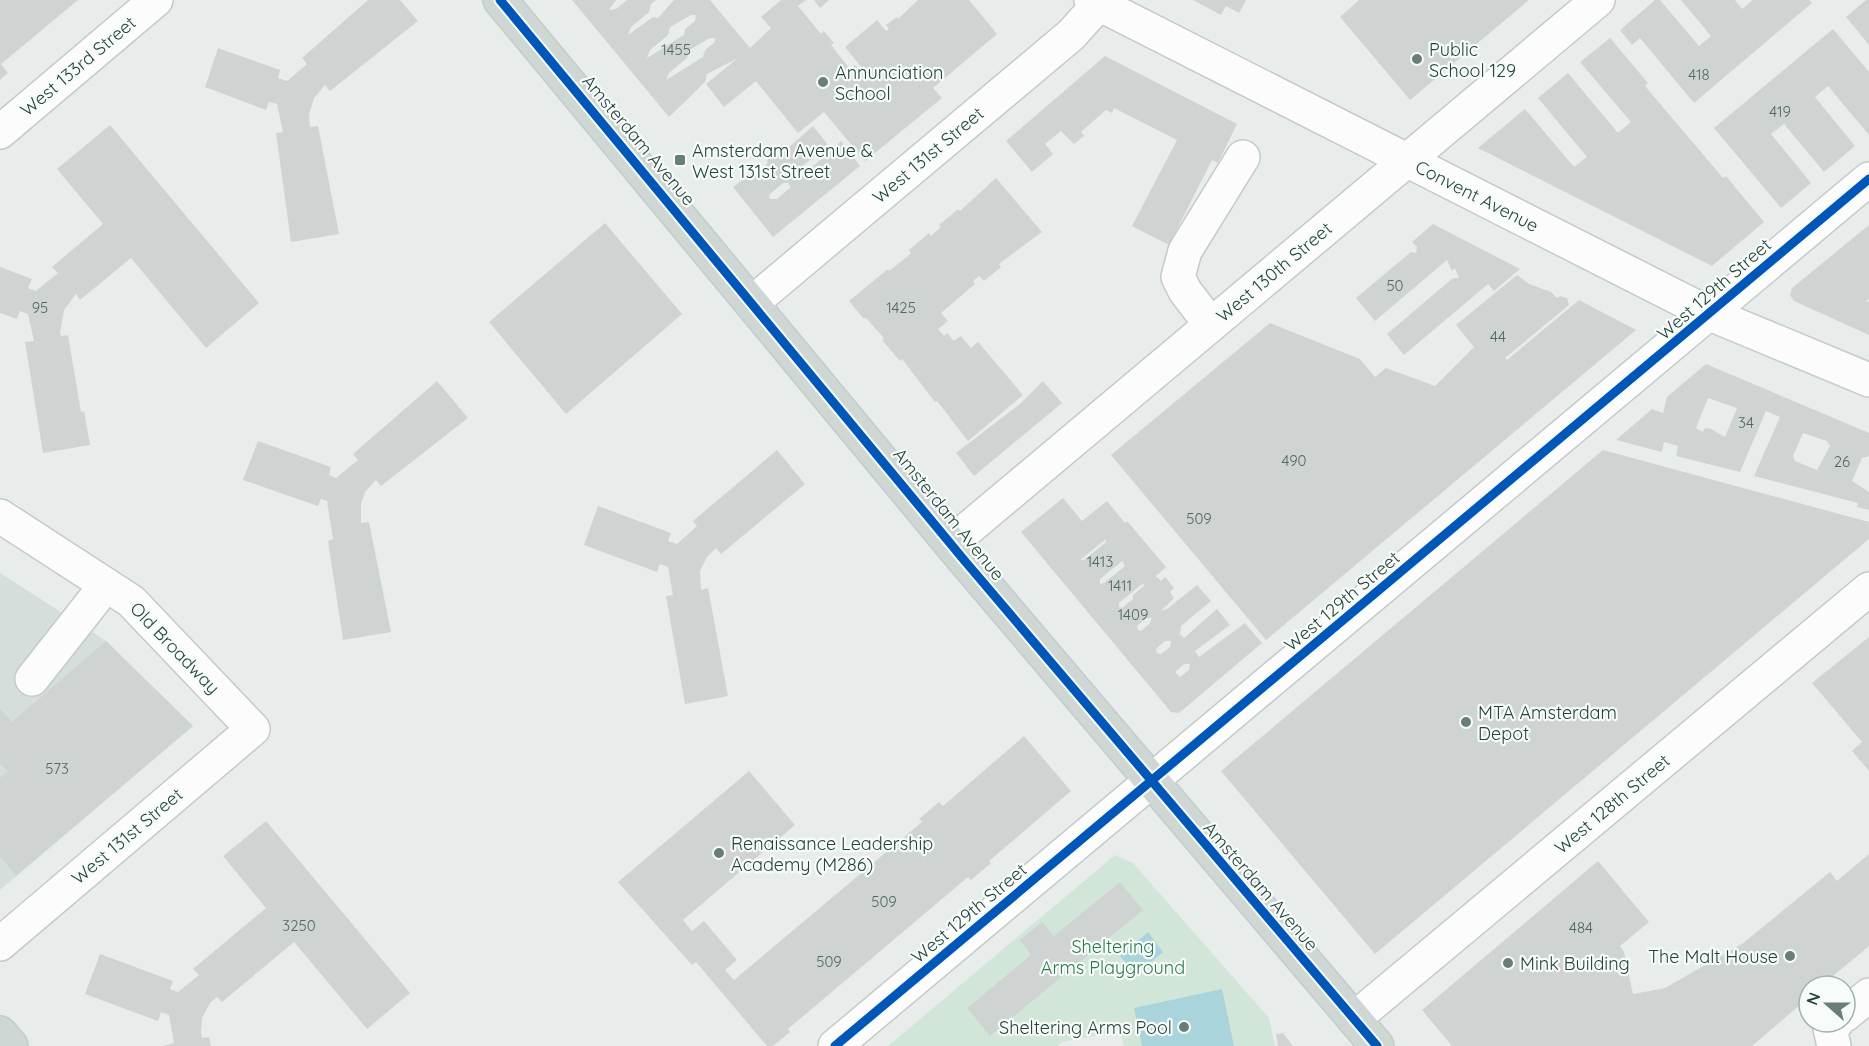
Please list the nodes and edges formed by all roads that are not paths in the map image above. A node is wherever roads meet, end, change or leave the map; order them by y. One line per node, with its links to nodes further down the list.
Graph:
1 (156, 0): 5 (street, West 133rd Street)
2 (500, 0): 9 (main road, Amsterdam Avenue)
3 (1598, 0): 7 (street, West 130th Street)
4 (1095, 2): 7 (street, Convent Avenue); 9 (street, West 131st Street)
5 (0, 132)
6 (1243, 157): 11 (street)
7 (1408, 160): 10 (street, Convent Avenue); 11 (street, West 130th Street)
8 (1869, 179): 10 (street, West 129th Street)
9 (753, 302): 14 (main road, Amsterdam Avenue)
10 (1710, 314): 12 (street, Convent Avenue); 19 (street, West 129th Street)
11 (1211, 324): 14 (street, West 130th Street)
12 (1869, 380)
13 (0, 516): 15 (street, Old Broadway)
14 (951, 543): 19 (main road, Amsterdam Avenue)
15 (106, 585): 17 (street); 18 (street, Old Broadway)
16 (1869, 589): 23 (street, West 128th Street)
17 (32, 679)
18 (253, 729): 20 (street, West 131st Street)
19 (1151, 783): 23 (main road, Amsterdam Avenue); 26 (street, West 129th Street)
20 (0, 944)
21 (1869, 995): 22 (street)
22 (1857, 1005)
23 (1354, 1019): 27 (main road, Amsterdam Avenue)
24 (0, 1033): 25 (main road)
25 (11, 1046)
26 (835, 1046)
27 (1377, 1046)

